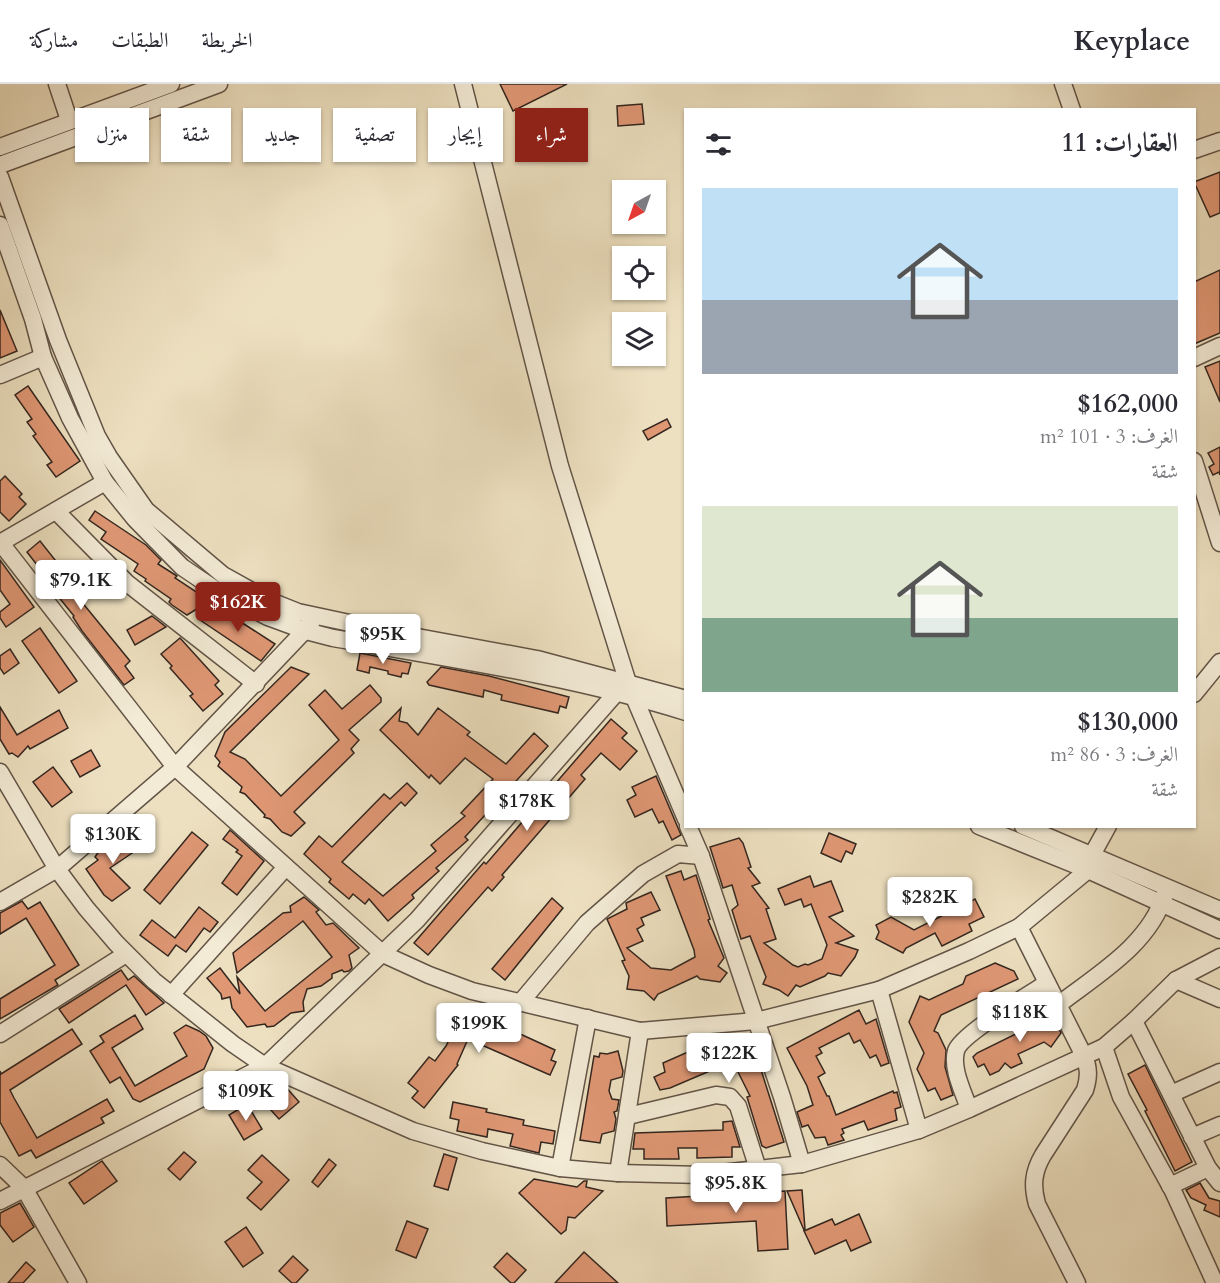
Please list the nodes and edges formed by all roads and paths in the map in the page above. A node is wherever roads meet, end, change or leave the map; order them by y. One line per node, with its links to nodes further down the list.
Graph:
1 (57, 84): 7 (street)
2 (171, 84): 7 (street)
3 (219, 84): 11 (street)
4 (463, 84): 27 (street)
5 (1063, 84): 6 (street)
6 (1071, 108)
7 (69, 120): 9 (street)
8 (1220, 141): 10 (street)
9 (0, 147)
10 (1196, 149)
11 (0, 165)
12 (0, 177): 23 (street)
13 (0, 225): 15 (street)
14 (1220, 346): 16 (street)
15 (44, 357): 17 (street); 19 (street)
16 (1196, 357)
17 (0, 375)
18 (1196, 467): 22 (street)
19 (105, 482): 20 (street); 24 (street)
20 (56, 511): 21 (street); 26 (street)
21 (0, 543): 31 (street)
22 (1220, 543)
23 (317, 616): 24 (street); 27 (street)
24 (306, 631): 26 (street); 27 (street)
25 (1220, 662): 28 (street)
26 (256, 684): 31 (street)
27 (627, 690): 29 (street); 30 (street); 33 (street); 48 (street)
28 (1196, 692)
29 (684, 699)
30 (684, 711)
31 (175, 767): 40 (street); 41 (street)
32 (2, 780): 41 (street)
33 (684, 815)
34 (689, 828): 38 (street)
35 (985, 828): 39 (street)
36 (1027, 828): 39 (street)
37 (1107, 828): 39 (street)
38 (701, 856): 55 (street); 58 (street)
39 (1090, 862): 42 (street); 45 (street)
40 (286, 867): 48 (street); 53 (street)
41 (57, 869): 43 (street); 47 (street)
42 (1165, 895): 44 (street); 46 (street); 56 (street)
43 (0, 902)
44 (1219, 906): 46 (street)
45 (1019, 927): 51 (street); 52 (street)
46 (1217, 929)
47 (126, 954): 53 (street); 61 (street)
48 (383, 954): 55 (street); 64 (street)
49 (1219, 960): 50 (street)
50 (1176, 980): 54 (street); 59 (street)
51 (1047, 983): 56 (street); 67 (street)
52 (879, 990): 58 (street); 70 (street)
53 (171, 995): 64 (street)
54 (1220, 999)
55 (520, 1003): 57 (street)
56 (1058, 1005): 63 (street)
57 (588, 1018): 60 (street); 74 (street)
58 (756, 1021): 60 (street); 72 (street)
59 (1134, 1021): 62 (street); 66 (street)
60 (640, 1030): 68 (street)
61 (0, 1034)
62 (1104, 1047): 63 (street); 79 (street)
63 (1084, 1056): 67 (street); 84 (street)
64 (265, 1065): 74 (street); 80 (street)
65 (1220, 1072): 66 (street)
66 (1171, 1094): 71 (street)
67 (969, 1109): 70 (street)
68 (628, 1116): 76 (street); 77 (street)
69 (1220, 1125): 71 (street)
70 (919, 1130): 72 (street)
71 (1192, 1137): 75 (street)
72 (802, 1164): 76 (street)
73 (0, 1165): 80 (street)
74 (560, 1168): 77 (street)
75 (1208, 1168): 78 (street); 79 (street)
76 (758, 1169): 77 (street)
77 (618, 1173)
78 (1220, 1183)
79 (1170, 1186): 82 (street)
80 (24, 1188): 81 (street); 83 (street)
81 (0, 1201)
82 (1214, 1264): 85 (street)
83 (78, 1283)
84 (1077, 1283)
85 (1215, 1283)

